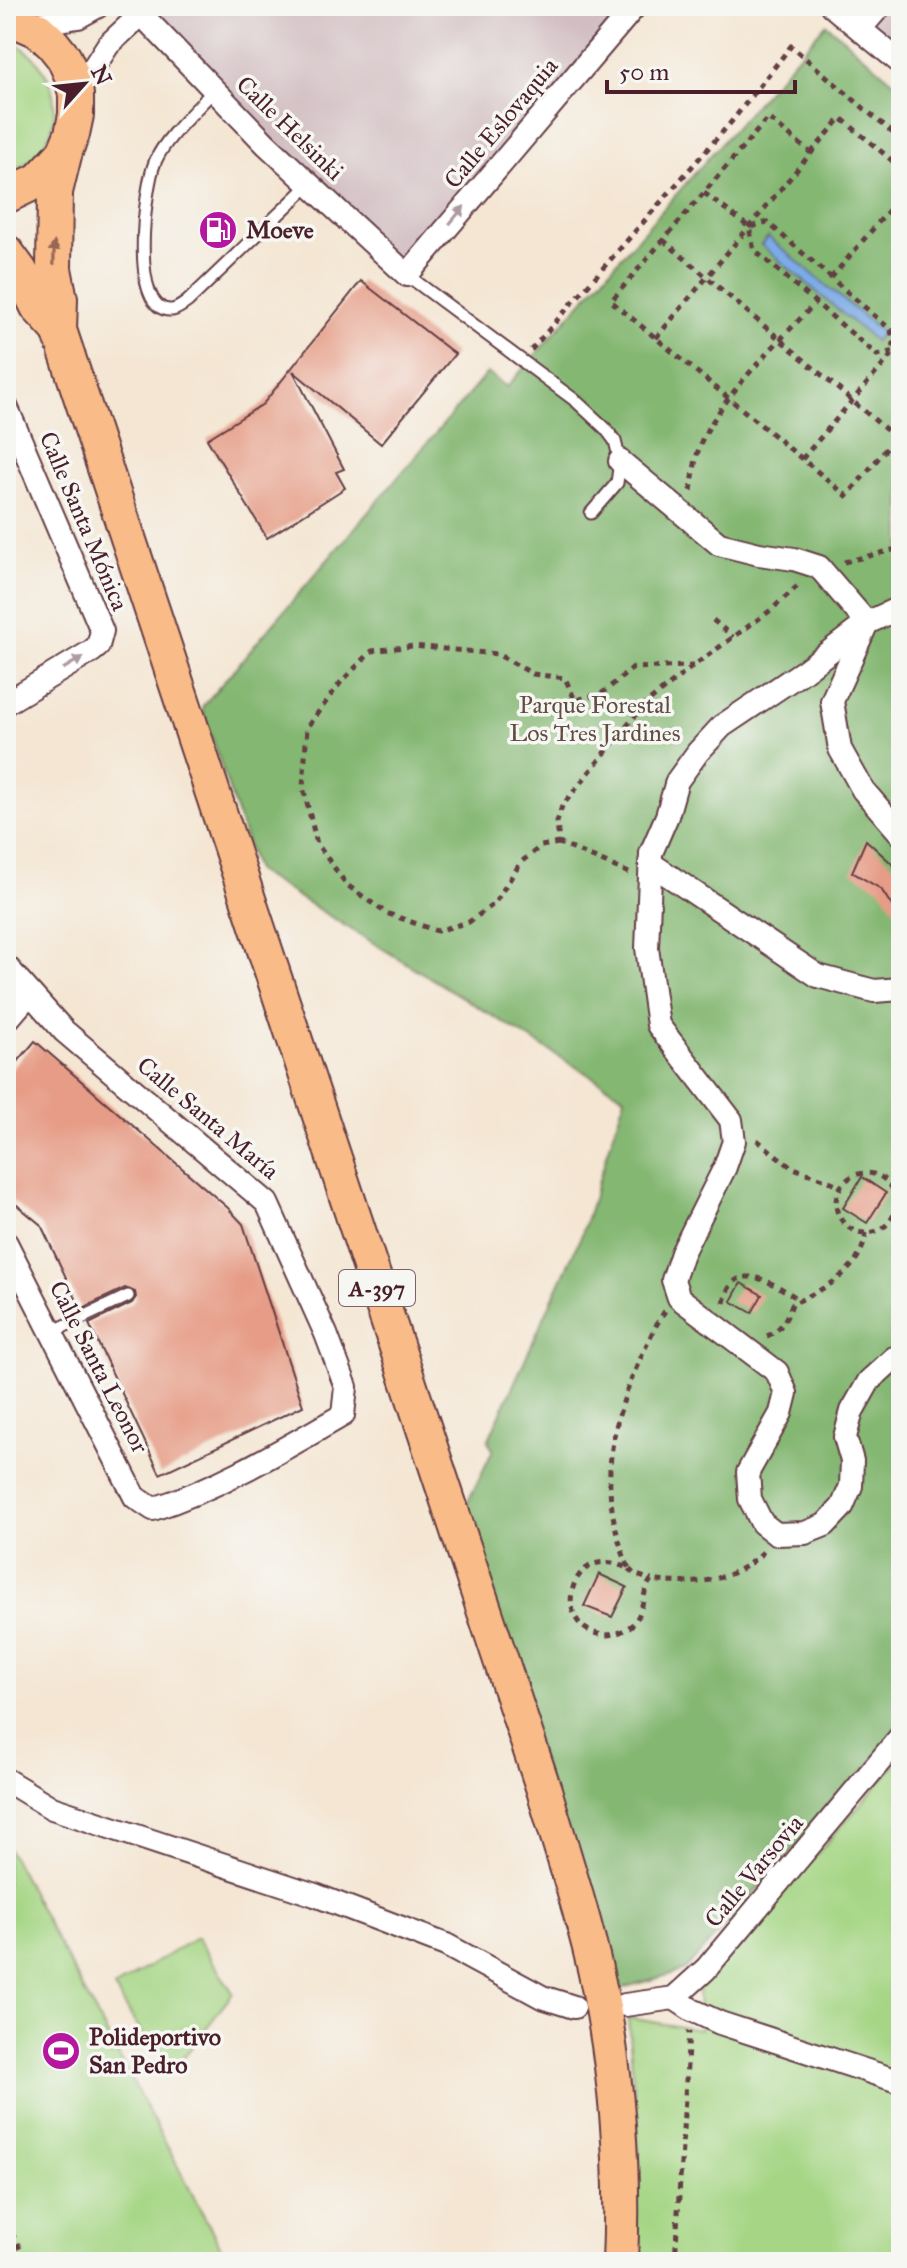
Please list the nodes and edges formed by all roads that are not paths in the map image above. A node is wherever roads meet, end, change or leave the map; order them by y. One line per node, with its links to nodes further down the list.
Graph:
1 (98, 6): 6 (street)
2 (635, 6): 15 (street, Calle Eslovaquia, one-way to 2)
3 (832, 6): 7 (street)
4 (880, 6): 7 (street)
5 (146, 10): 9 (street, Calle Helsinki); 10 (street)
6 (15, 17): 10 (main road, A-397)
7 (860, 29): 8 (street)
8 (901, 63)
9 (214, 90): 12 (street, Calle Helsinki); 12 (lane)
10 (76, 95): 11 (main road, A-397)
11 (65, 151): 13 (main road, A-397); 16 (main road, A-397, one-way to 11)
12 (309, 185): 15 (street, Calle Helsinki)
13 (6, 196)
14 (6, 252): 16 (main road, A-397)
15 (407, 275): 18 (lane)
16 (59, 330): 40 (main road, A-397)
17 (6, 406): 22 (street, Calle Santa Mónica, one-way to 17)
18 (620, 461): 19 (lane); 21 (street)
19 (591, 513)
20 (901, 607): 21 (street)
21 (867, 623): 23 (street); 24 (street)
22 (6, 703)
23 (901, 834)
24 (650, 872): 26 (street); 32 (street)
25 (6, 966): 27 (street, Calle Santa María)
26 (901, 989)
27 (30, 993): 28 (street); 33 (street, Calle Santa María)
28 (6, 1021)
29 (6, 1243): 31 (street, Calle Santa Leonor)
30 (128, 1296): 31 (lane)
31 (52, 1332): 33 (street, Calle Santa Leonor)
32 (901, 1357)
33 (153, 1509)
34 (901, 1736): 36 (street, Calle Varsovia)
35 (6, 1780): 38 (street)
36 (683, 2004): 37 (street); 39 (street)
37 (625, 2005)
38 (574, 2007)
39 (901, 2082)
40 (620, 2262)

